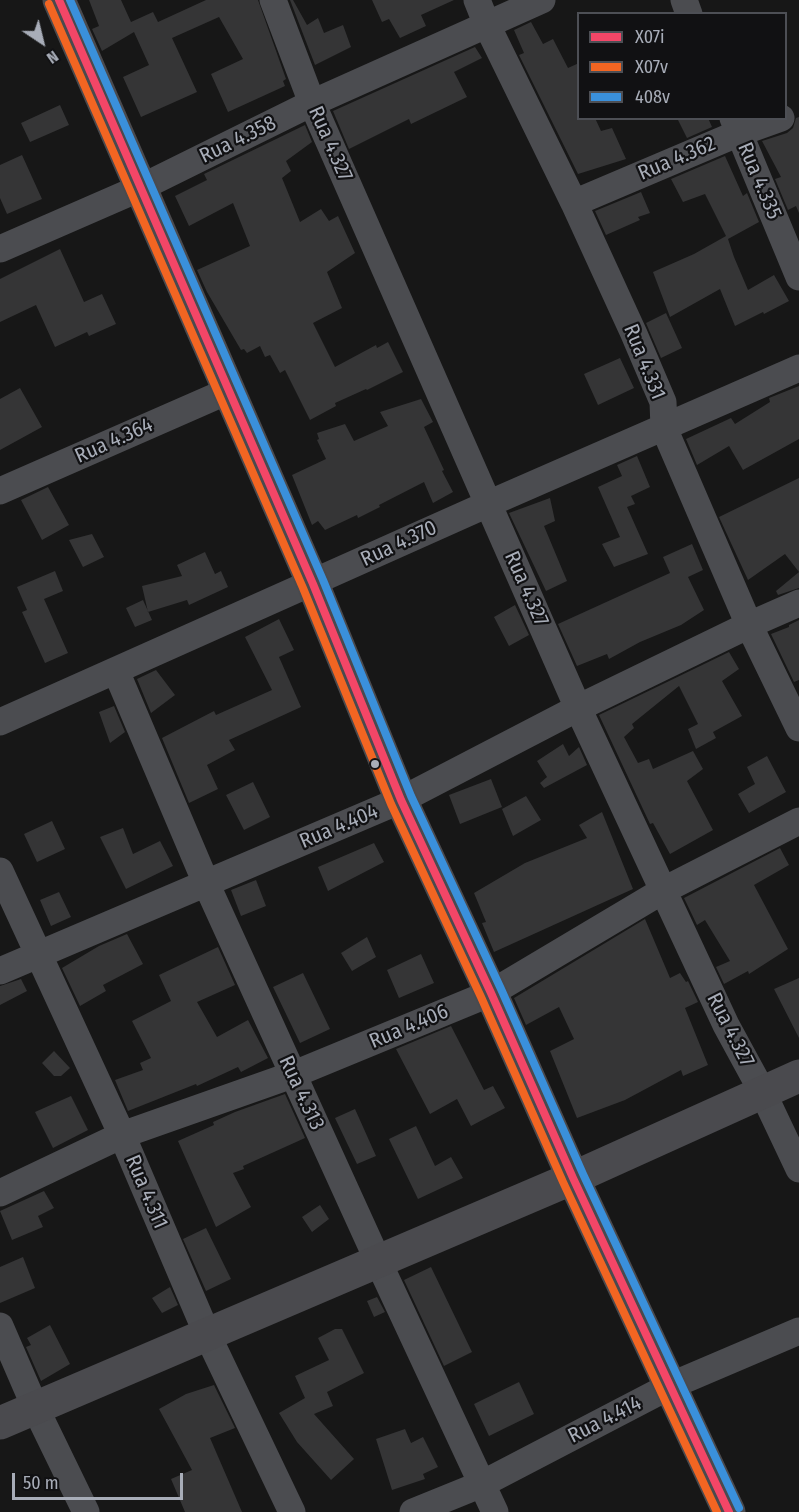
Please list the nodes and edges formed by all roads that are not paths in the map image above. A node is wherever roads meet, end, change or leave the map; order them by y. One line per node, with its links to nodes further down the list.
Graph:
1 (59, 0): 9 (street)
2 (273, 0): 6 (street, Rua 4.327)
3 (477, 0): 5 (street, Rua 4.331)
4 (542, 0): 5 (street, Rua 4.358)
5 (487, 25): 6 (street, Rua 4.358); 10 (street, Rua 4.331)
6 (312, 103): 9 (street, Rua 4.358); 17 (street, Rua 4.327)
7 (771, 120): 8 (street, Rua 4.362)
8 (736, 126): 10 (street, Rua 4.362); 12 (street, Rua 4.335)
9 (140, 188): 11 (street, Rua 4.358); 14 (street)
10 (574, 203): 15 (street, Rua 4.331)
11 (0, 249)
12 (799, 277)
13 (799, 368): 15 (street, Rua 4.370)
14 (228, 391): 16 (street, Rua 4.364); 18 (street)
15 (664, 428): 17 (street, Rua 4.370); 20 (street, Rua 4.331)
16 (0, 490)
17 (488, 504): 18 (street, Rua 4.370); 22 (street, Rua 4.327)
18 (312, 584): 21 (street, Rua 4.370); 25 (street)
19 (799, 603): 20 (street, Rua 4.404)
20 (749, 625): 22 (street, Rua 4.404); 24 (street, Rua 4.331)
21 (116, 671): 23 (street, Rua 4.370); 28 (street, Rua 4.313)
22 (578, 708): 25 (street, Rua 4.404); 29 (street, Rua 4.327)
23 (0, 722)
24 (799, 728)
25 (400, 800): 28 (street, Rua 4.404); 32 (street)
26 (799, 821): 29 (street, Rua 4.406)
27 (0, 871): 30 (street, Rua 4.311)
28 (206, 883): 30 (street, Rua 4.404); 33 (street, Rua 4.313)
29 (664, 890): 32 (street, Rua 4.406); 35 (street, Rua 4.327)
30 (37, 955): 31 (street, Rua 4.404); 36 (street, Rua 4.311)
31 (0, 970)
32 (491, 993): 33 (street, Rua 4.406); 38 (street)
33 (292, 1075): 36 (street, Rua 4.406); 40 (street, Rua 4.313)
34 (799, 1076): 35 (street)
35 (763, 1093): 37 (street, Rua 4.327); 38 (street)
36 (122, 1135): 39 (street, Rua 4.406); 43 (street, Rua 4.311)
37 (799, 1170)
38 (573, 1178): 40 (street); 44 (street)
39 (0, 1193)
40 (378, 1261): 43 (street); 47 (street, Rua 4.313)
41 (0, 1326): 45 (street)
42 (799, 1331): 44 (street, Rua 4.414)
43 (207, 1334): 45 (street); 49 (street, Rua 4.311)
44 (670, 1386): 47 (street, Rua 4.414); 52 (street)
45 (35, 1407): 46 (street); 48 (street)
46 (0, 1423)
47 (482, 1484): 50 (street, Rua 4.414); 51 (street, Rua 4.313)
48 (86, 1512)
49 (292, 1512)
50 (413, 1512)
51 (495, 1512)
52 (729, 1512)

